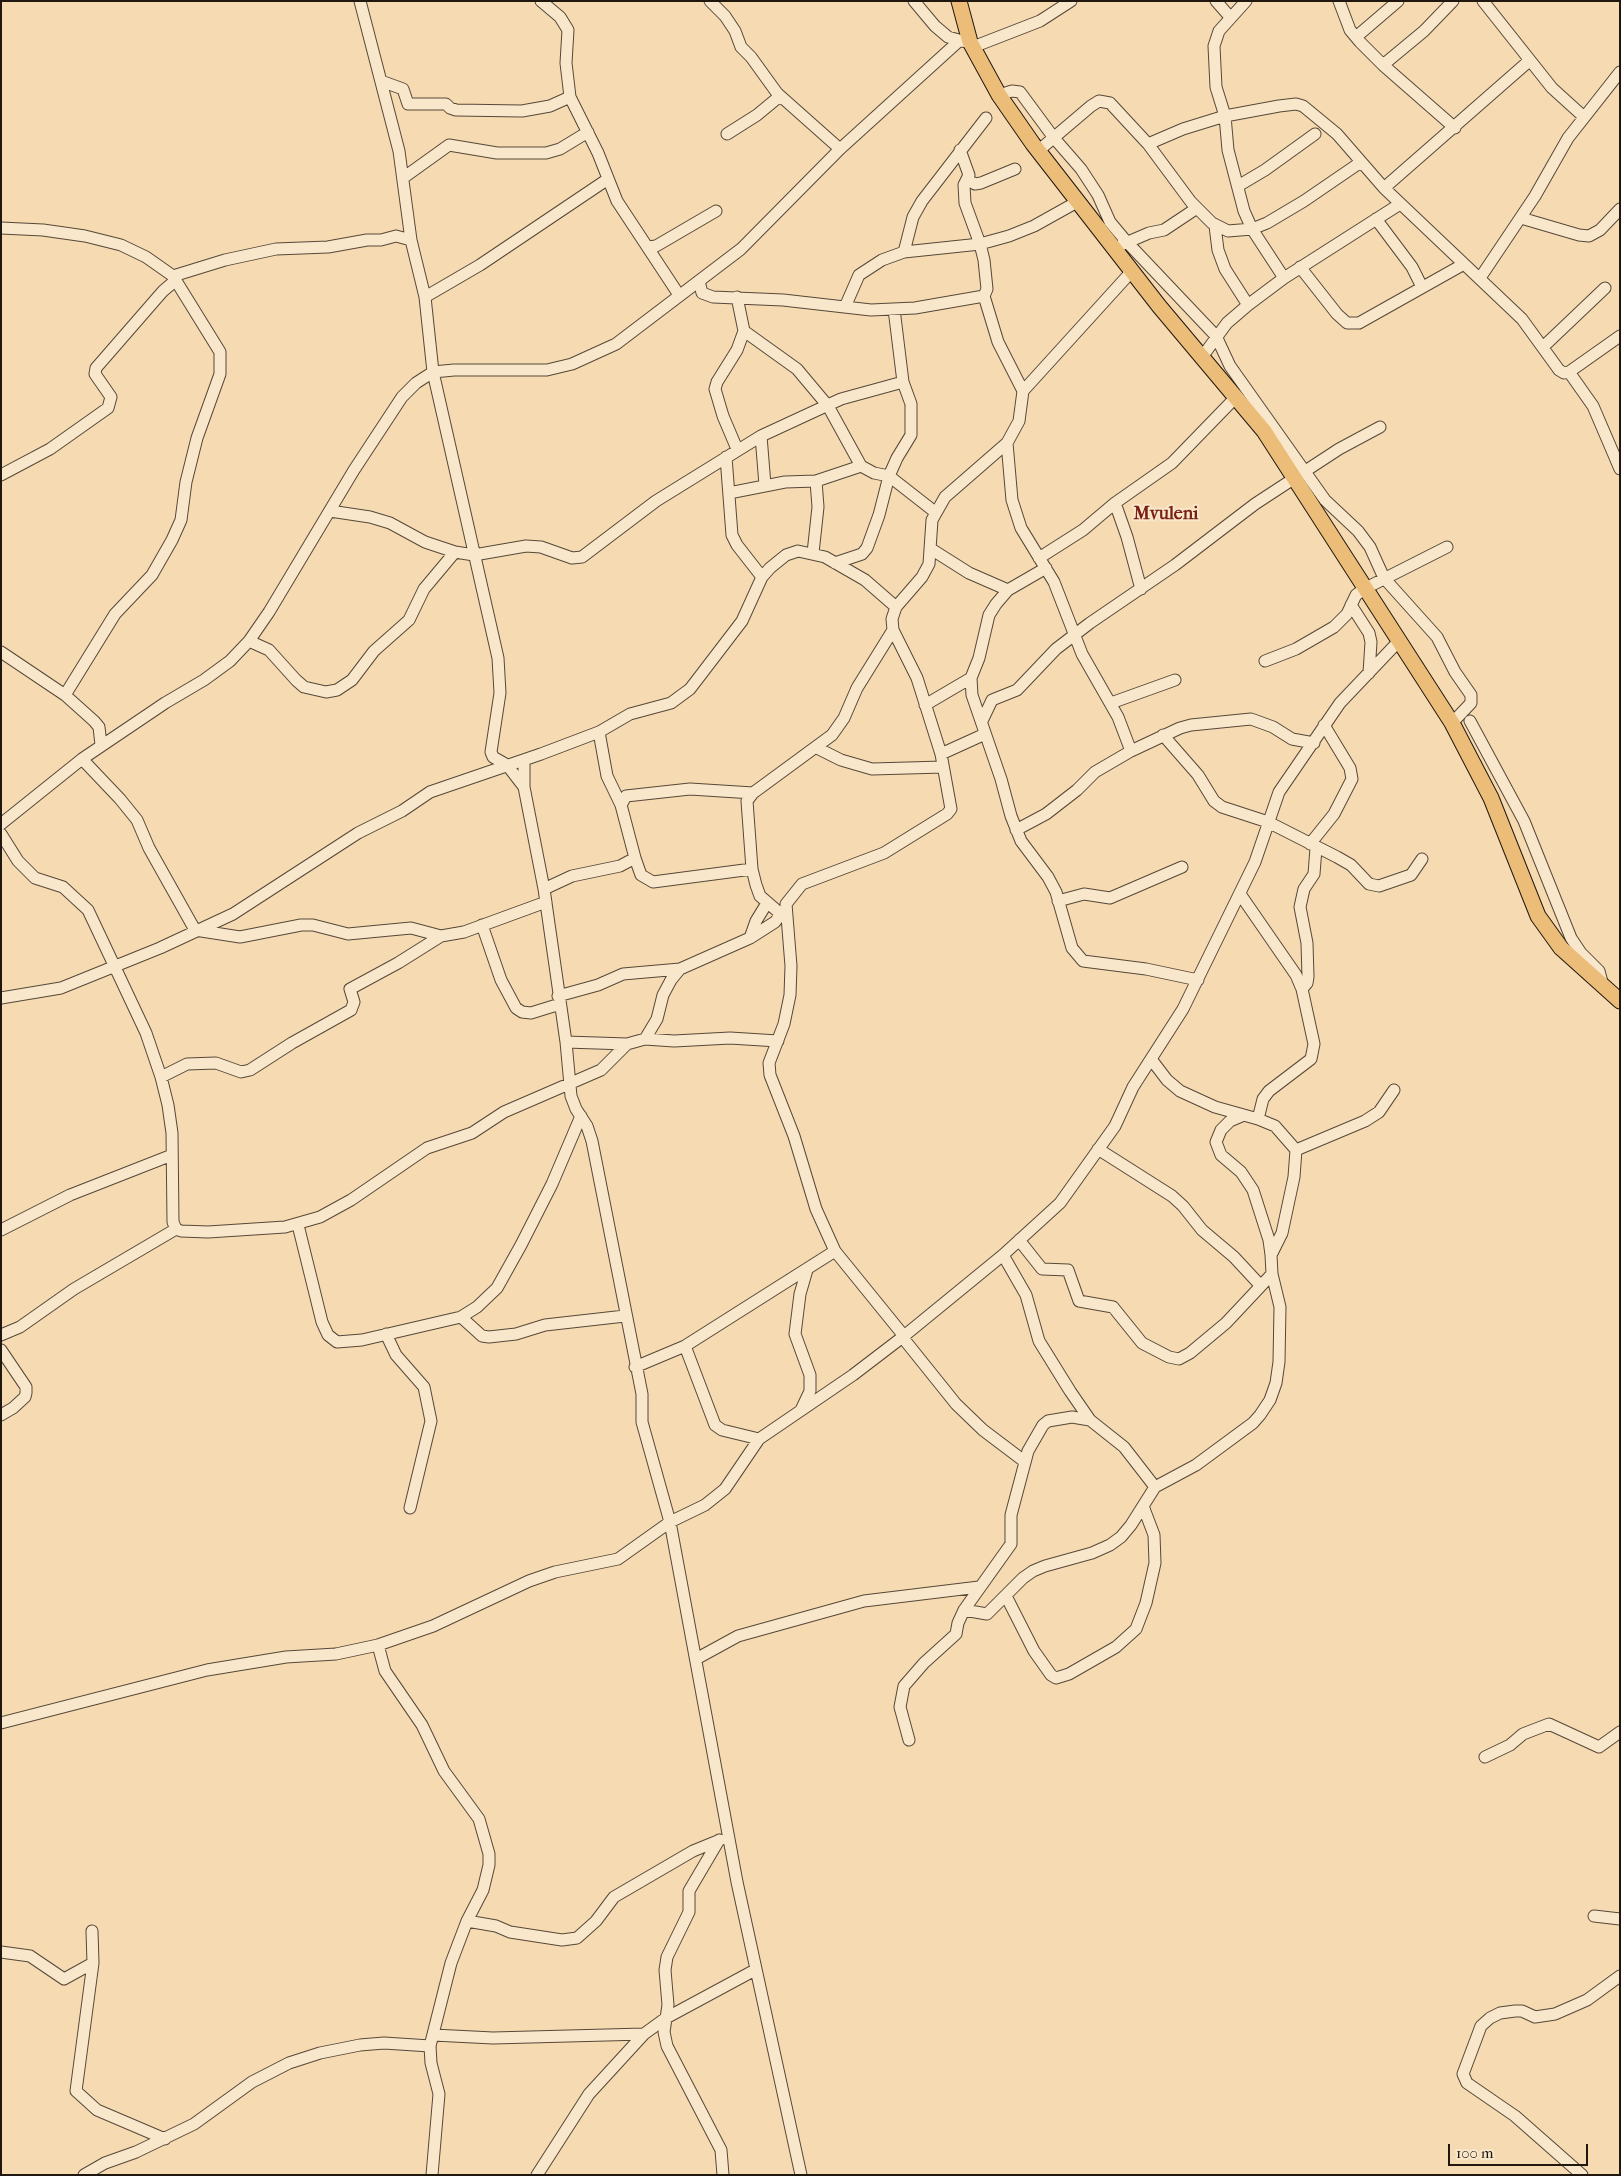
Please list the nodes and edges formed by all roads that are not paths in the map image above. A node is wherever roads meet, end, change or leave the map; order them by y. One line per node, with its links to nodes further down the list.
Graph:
1 (360, 1): 19 (street)
2 (541, 1): 23 (street)
3 (710, 1): 22 (street)
4 (914, 1): 15 (street)
5 (959, 1): 15 (main road)
6 (1071, 1): 15 (street)
7 (1216, 1): 13 (street)
8 (1246, 1): 13 (street)
9 (1339, 1): 14 (street)
10 (1398, 1): 14 (street)
11 (1453, 1): 17 (street)
12 (1483, 1): 16 (street)
13 (1230, 17): 24 (street)
14 (1356, 37): 17 (street)
15 (968, 44): 21 (main road); 33 (street)
16 (1529, 61): 25 (street); 27 (street)
17 (1382, 65): 27 (street)
18 (1620, 72): 20 (street)
19 (381, 81): 23 (street); 40 (street)
20 (1615, 84): 25 (street)
21 (999, 95): 31 (street); 35 (main road)
22 (780, 96): 29 (street); 33 (street)
23 (570, 97): 28 (street)
24 (1225, 116): 32 (street); 37 (street); 43 (street)
25 (1584, 117): 50 (street)
26 (986, 118): 34 (street)
27 (1455, 128): 44 (street)
28 (588, 132): 40 (street); 41 (street)
29 (727, 134)
30 (1315, 134): 43 (street)
31 (1054, 138): 32 (street); 35 (street); 36 (street)
32 (1148, 144): 47 (street)
33 (840, 150): 66 (street)
34 (960, 150): 42 (street); 59 (street)
35 (1038, 151): 39 (main road)
36 (1075, 162): 39 (street); 57 (street)
37 (1361, 162): 44 (street); 54 (street)
38 (1015, 168): 42 (street)
39 (1057, 176): 45 (main road)
40 (403, 178): 55 (street)
41 (608, 178): 58 (street); 71 (street)
42 (968, 180): 56 (street)
43 (1238, 186): 54 (street)
44 (1384, 188): 46 (street)
45 (1077, 202): 56 (street); 57 (main road)
46 (1400, 204): 51 (street); 60 (street)
47 (1197, 208): 52 (street); 57 (street)
48 (1620, 209): 50 (street)
49 (716, 211): 58 (street)
50 (1521, 218): 65 (street)
51 (1376, 219): 61 (street); 67 (street)
52 (1215, 226): 54 (street); 73 (street)
53 (1, 228): 63 (street)
54 (1252, 229): 64 (street)
55 (411, 240): 63 (street); 71 (street)
56 (980, 244): 59 (street); 70 (street)
57 (1120, 245): 62 (main road); 77 (street)
58 (648, 247): 69 (street)
59 (904, 252): 74 (street)
60 (1464, 264): 65 (street); 67 (street)
61 (1300, 267): 64 (street); 67 (street)
62 (1132, 271): 80 (main road); 84 (street)
63 (175, 278): 96 (street); 130 (street)
64 (1284, 278): 73 (street)
65 (1480, 278): 79 (street)
66 (699, 281): 69 (street); 72 (street)
67 (1422, 287)
68 (1605, 288): 79 (street)
69 (678, 295): 81 (street)
70 (984, 296): 75 (street); 84 (street)
71 (424, 297): 81 (street)
72 (737, 297): 74 (street); 76 (street)
73 (1248, 305): 77 (street)
74 (845, 307): 75 (street)
75 (894, 309): 83 (street)
76 (744, 331): 86 (street); 91 (street)
77 (1216, 336): 80 (street); 88 (street)
78 (1620, 336): 82 (street)
79 (1543, 347): 82 (street)
80 (1202, 357): 85 (main road)
81 (433, 372): 102 (street); 108 (street)
82 (1569, 372): 94 (street)
83 (903, 382): 86 (street); 97 (street)
84 (1023, 391): 90 (street)
85 (1237, 396): 88 (main road); 101 (street)
86 (828, 406): 89 (street); 93 (street)
87 (1380, 427): 95 (street)
88 (1270, 430): 95 (main road)
89 (761, 436): 91 (street); 99 (street)
90 (1007, 443): 103 (street); 109 (street)
91 (737, 450): 92 (street)
92 (726, 457): 100 (street); 108 (street)
93 (860, 466): 97 (street); 98 (street)
94 (1620, 468)
95 (1299, 474): 113 (street); 114 (street); 115 (main road)
96 (1, 475)
97 (889, 476): 103 (street); 110 (street)
98 (816, 481): 99 (street); 107 (street)
99 (765, 485): 100 (street)
100 (729, 493): 112 (street)
101 (1115, 504): 109 (street); 114 (street)
102 (330, 511): 106 (street); 121 (street)
103 (935, 512): 105 (street)
104 (1447, 546): 113 (street)
105 (931, 549): 116 (street); 118 (street)
106 (454, 552): 108 (street); 121 (street)
107 (813, 553): 110 (street); 112 (street)
108 (474, 555): 146 (street)
109 (1039, 558): 111 (street)
110 (835, 563): 118 (street)
111 (1046, 568): 116 (street); 120 (street)
112 (762, 577): 136 (street)
113 (1384, 578): 115 (street); 133 (street)
114 (1141, 589): 120 (street)
115 (1364, 589): 117 (street); 122 (main road)
116 (1008, 590): 126 (street)
117 (1351, 605): 124 (street); 125 (street)
118 (896, 607): 119 (street)
119 (892, 630): 132 (street); 141 (street)
120 (1075, 634): 131 (street); 134 (street)
121 (249, 641): 140 (street)
122 (1398, 642): 125 (street); 133 (main road)
123 (1, 652): 130 (street)
124 (1265, 661)
125 (1369, 673): 135 (street)
126 (971, 678): 128 (street); 129 (street)
127 (1175, 680): 131 (street)
128 (952, 690): 129 (street); 132 (street)
129 (972, 695): 134 (street)
130 (65, 696): 140 (street)
131 (1111, 703): 142 (street)
132 (925, 704): 143 (street)
133 (1461, 720): 175 (street); 175 (main road)
134 (982, 721): 137 (street)
135 (1324, 725): 139 (street); 155 (street)
136 (599, 732): 145 (street); 150 (street)
137 (985, 734): 143 (street); 153 (street)
138 (1162, 735): 139 (street); 142 (street); 151 (street)
139 (1314, 743): 151 (street)
140 (102, 746): 144 (street)
141 (817, 748): 147 (street); 149 (street)
142 (1131, 752): 153 (street)
143 (941, 754): 147 (street)
144 (82, 759): 152 (street); 168 (street)
145 (524, 761): 146 (street); 148 (street)
146 (507, 765): 148 (street); 168 (street)
147 (944, 767): 165 (street)
148 (524, 787): 160 (street)
149 (753, 793): 150 (street); 159 (street)
150 (621, 799): 156 (street)
151 (1268, 822): 155 (street); 161 (street)
152 (1, 824)
153 (1016, 830): 162 (street)
154 (1, 834): 171 (street)
155 (1313, 846): 157 (street); 174 (street)
156 (635, 858): 159 (street); 160 (street)
157 (1422, 859)
158 (1182, 867): 162 (street)
159 (752, 869): 164 (street)
160 (544, 889): 163 (street)
161 (1240, 894): 173 (street); 174 (street)
162 (1058, 901): 173 (street)
163 (546, 902): 167 (street); 177 (street)
164 (767, 903): 166 (street); 170 (street)
165 (786, 904): 166 (street); 180 (street)
166 (782, 915): 170 (street)
167 (482, 925): 169 (street); 177 (street)
168 (195, 930): 169 (street); 171 (street)
169 (441, 936): 184 (street)
170 (750, 938): 172 (street)
171 (116, 967): 176 (street); 184 (street)
172 (680, 969): 177 (street); 179 (street)
173 (1198, 980): 183 (street)
174 (1302, 989): 189 (street)
175 (1604, 989): 178 (main road)
176 (1, 998)
177 (559, 1000): 181 (street)
178 (1620, 1001)
179 (645, 1039): 180 (street); 182 (street)
180 (778, 1041): 197 (street)
181 (566, 1042): 182 (street); 185 (street)
182 (627, 1044): 185 (street)
183 (1151, 1059): 187 (street); 190 (street)
184 (161, 1077): 192 (street)
185 (571, 1084): 188 (street); 193 (street)
186 (1394, 1090): 191 (street)
187 (1244, 1115): 189 (street); 199 (street)
188 (581, 1116): 203 (street); 204 (street)
189 (1258, 1119): 191 (street)
190 (1098, 1149): 196 (street); 202 (street)
191 (1296, 1150): 199 (street)
192 (172, 1155): 194 (street); 195 (street)
193 (298, 1225): 194 (street); 205 (street)
194 (176, 1229): 206 (street)
195 (1, 1230)
196 (1019, 1240): 198 (street); 202 (street)
197 (835, 1251): 200 (street); 207 (street)
198 (1003, 1255): 207 (street); 213 (street)
199 (1272, 1255): 201 (street)
200 (807, 1270): 208 (street); 211 (street)
201 (1272, 1274): 202 (street); 216 (street)
202 (1260, 1285)
203 (461, 1316): 204 (street); 205 (street)
204 (625, 1316): 210 (street)
205 (386, 1334): 218 (street)
206 (1, 1335)
207 (904, 1337): 211 (street); 215 (street)
208 (685, 1346): 210 (street); 214 (street)
209 (1, 1350): 212 (street)
210 (635, 1367): 219 (street)
211 (800, 1412): 214 (street)
212 (1, 1415)
213 (1090, 1420): 215 (street); 216 (street)
214 (759, 1439): 219 (street)
215 (1024, 1461): 220 (street)
216 (1155, 1487): 217 (street)
217 (1143, 1506): 221 (street); 221 (street)
218 (410, 1508)
219 (670, 1522): 223 (street); 224 (street)
220 (979, 1587): 222 (street); 224 (street)
221 (1006, 1596): 222 (street)
222 (964, 1610): 227 (street)
223 (378, 1645): 225 (street); 232 (street)
224 (696, 1659): 229 (street)
225 (1, 1723)
226 (1620, 1732): 228 (street)
227 (909, 1740)
228 (1485, 1757)
229 (724, 1838): 232 (street); 236 (street); 238 (street)
230 (1594, 1916): 231 (street)
231 (1620, 1919)
232 (467, 1921): 240 (street)
233 (92, 1931): 235 (street)
234 (1, 1952): 235 (street)
235 (93, 1963): 241 (street)
236 (755, 1970): 238 (street); 247 (street)
237 (1620, 1976): 242 (street)
238 (666, 2018): 239 (street); 246 (street)
239 (644, 2034): 240 (street); 245 (street)
240 (432, 2041): 241 (street); 244 (street)
241 (165, 2139): 243 (street)
242 (1577, 2173)
243 (84, 2175)
244 (432, 2175)
245 (536, 2175)
246 (723, 2175)
247 (801, 2175)

